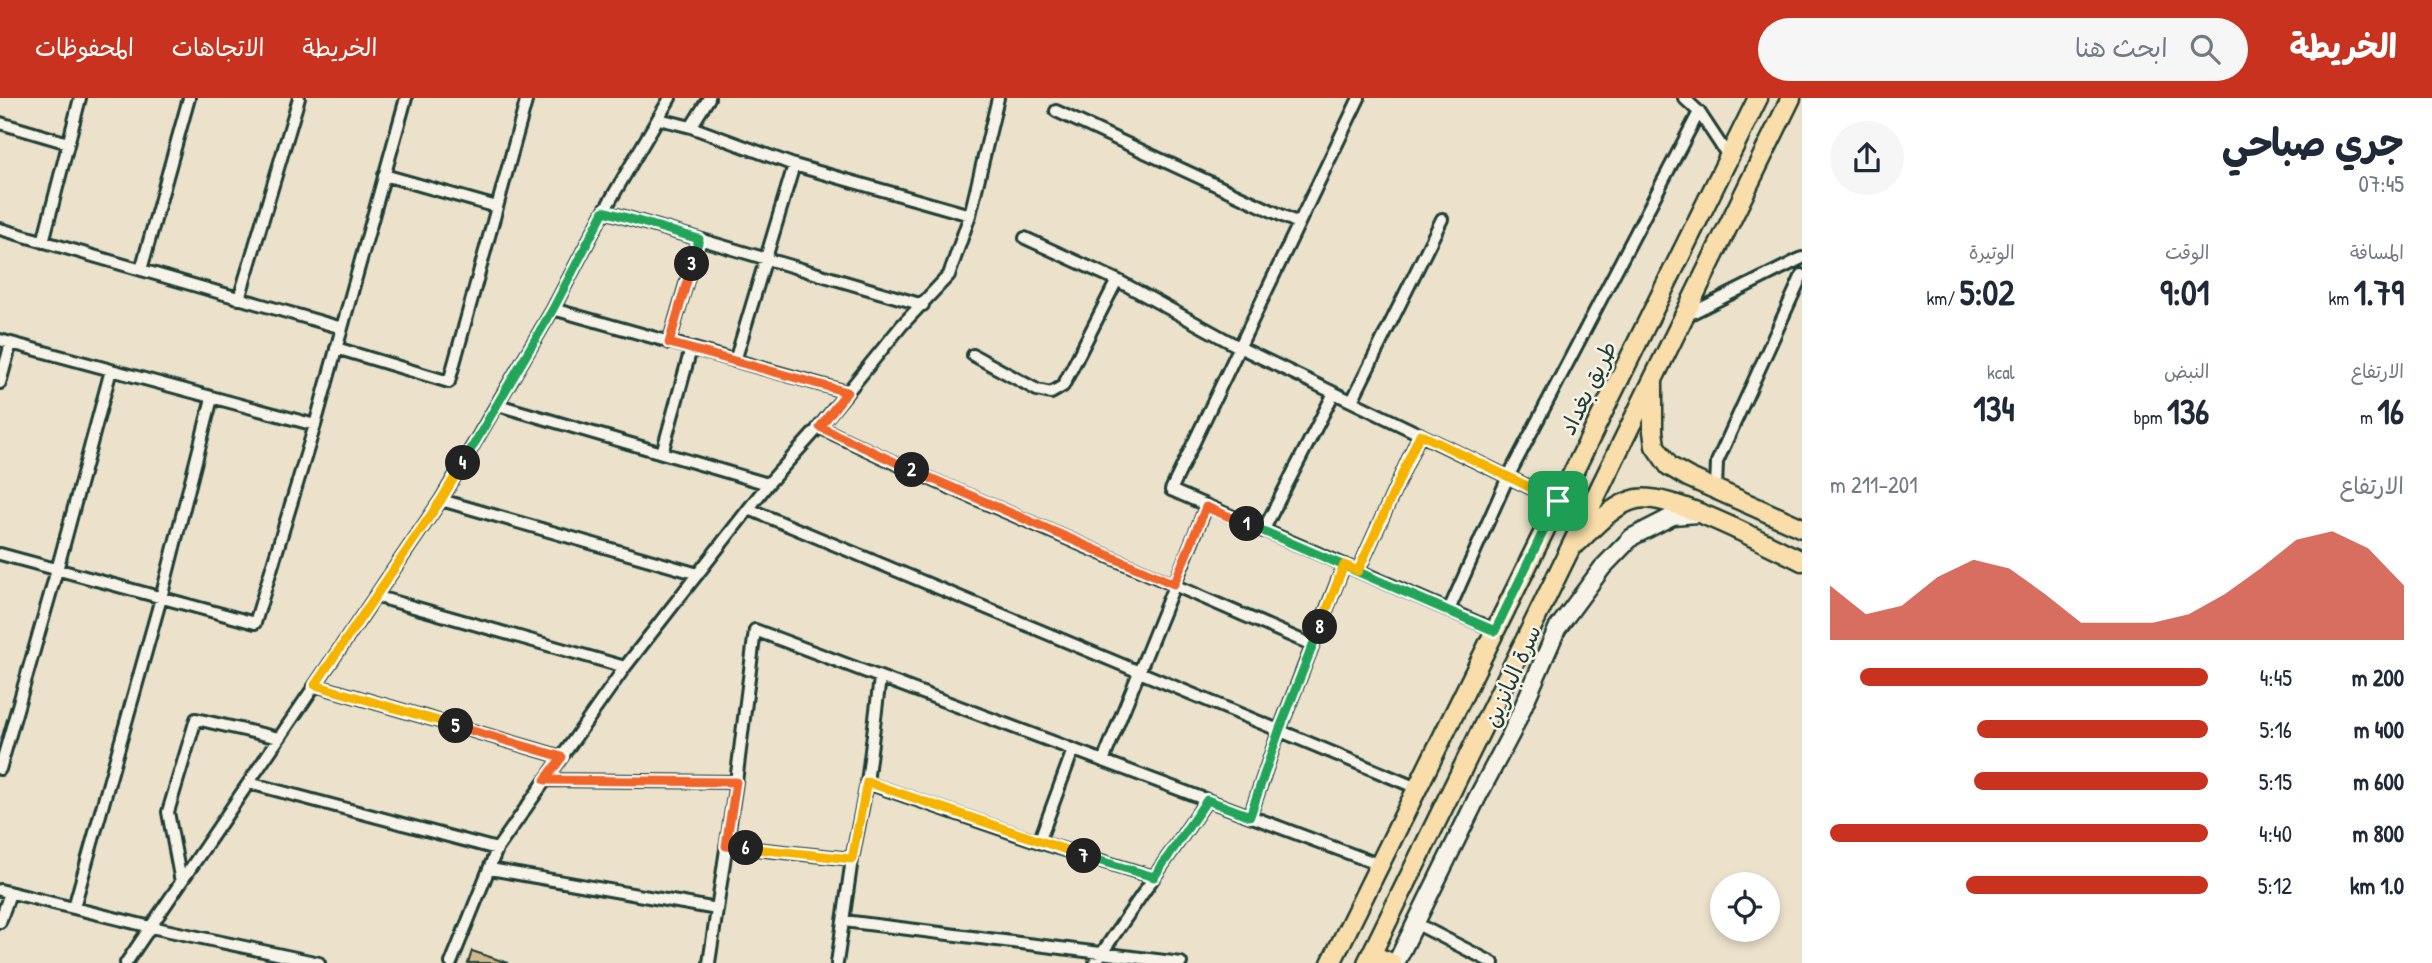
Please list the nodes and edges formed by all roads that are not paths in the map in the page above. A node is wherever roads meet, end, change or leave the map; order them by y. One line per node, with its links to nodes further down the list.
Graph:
1 (80, 98): 18 (street)
2 (189, 98): 33 (street)
3 (299, 98): 36 (street)
4 (406, 98): 21 (street)
5 (527, 98): 22 (street)
6 (670, 98): 15 (street)
7 (709, 98): 17 (street)
8 (997, 98): 24 (street)
9 (1359, 98): 26 (street)
10 (1684, 98): 14 (street)
11 (1758, 98): 19 (main road, طريق بغداد)
12 (1791, 98): 39 (main road)
13 (1056, 111): 26 (street)
14 (1699, 112): 19 (street); 60 (street)
15 (659, 119): 17 (street); 23 (street)
16 (0, 123): 18 (street)
17 (691, 127): 20 (street)
18 (68, 143): 30 (street)
19 (1728, 156): 64 (main road, طريق بغداد)
20 (794, 165): 24 (street); 31 (street)
21 (384, 175): 22 (street); 40 (street)
22 (497, 206): 44 (street)
23 (604, 211): 29 (street); 38 (street)
24 (970, 215): 37 (street)
25 (1442, 219): 54 (street)
26 (1298, 223): 43 (street)
27 (0, 229): 30 (street)
28 (1025, 238): 35 (street)
29 (699, 239): 31 (street); 42 (street)
30 (43, 242): 33 (street)
31 (765, 258): 37 (street); 47 (street)
32 (1802, 258): 39 (street)
33 (141, 270): 36 (street)
34 (1802, 275): 62 (street)
35 (1117, 280): 43 (street); 46 (street)
36 (239, 299): 40 (street)
37 (923, 305): 51 (street)
38 (553, 309): 42 (street); 55 (street)
39 (1684, 317): 49 (main road)
40 (342, 328): 44 (street)
41 (6, 342): 48 (street); 50 (street)
42 (669, 343): 45 (street)
43 (1238, 347): 52 (street); 65 (street)
44 (336, 348): 56 (street)
45 (691, 349): 47 (street); 59 (street)
46 (974, 355)
47 (735, 361): 51 (street)
48 (111, 370): 53 (street); 74 (street)
49 (1653, 379): 62 (main road); 70 (main road)
50 (0, 383)
51 (847, 392): 57 (street)
52 (1334, 393): 54 (street); 69 (street)
53 (212, 398): 56 (street); 79 (street)
54 (1352, 401): 58 (street)
55 (498, 405): 59 (street); 63 (street)
56 (315, 425): 79 (street)
57 (820, 427): 61 (street); 77 (street)
58 (1420, 434): 60 (street); 75 (street)
59 (662, 453): 61 (street)
60 (1508, 477): 64 (street); 80 (street)
61 (768, 484): 66 (street)
62 (1716, 489): 67 (main road); 68 (main road)
63 (441, 500): 76 (street); 78 (street)
64 (1558, 501): 81 (main road, طريق بغداد)
65 (1206, 507): 69 (street); 77 (street)
66 (749, 509): 76 (street); 84 (street)
67 (1703, 514): 70 (main road); 72 (main road); 111 (main road, سرة البانزين)
68 (1802, 528)
69 (1263, 531): 73 (street)
70 (1567, 553): 117 (main road)
71 (0, 554): 74 (street)
72 (1802, 561)
73 (1344, 565): 75 (street); 82 (street)
74 (57, 570): 79 (street); 92 (street)
75 (1358, 571): 80 (street)
76 (698, 574): 83 (street)
77 (1174, 584): 82 (street); 84 (street)
78 (375, 596): 83 (street); 86 (street)
79 (161, 598): 109 (street)
80 (1449, 611): 81 (street)
81 (1495, 631): 97 (main road, طريق بغداد)
82 (1312, 645): 87 (street)
83 (625, 667): 90 (street)
84 (1139, 673): 87 (street); 91 (street)
85 (880, 678): 89 (street); 94 (street); 95 (street)
86 (315, 685): 88 (street); 90 (street)
87 (1279, 731): 97 (street); 99 (street)
88 (279, 738): 96 (street); 107 (street)
89 (1073, 750): 91 (street); 100 (street)
90 (562, 757): 93 (street)
91 (1103, 761): 98 (street)
92 (0, 769)
93 (545, 780): 94 (street); 102 (street)
94 (736, 782): 101 (street)
95 (867, 782): 100 (street); 103 (street)
96 (249, 783): 102 (street); 107 (street)
97 (1417, 789): 104 (main road, طريق بغداد)
98 (1207, 800): 99 (street); 106 (street)
99 (1250, 816): 104 (street)
100 (1039, 842): 106 (street)
101 (726, 846): 103 (street); 110 (street)
102 (497, 849): 105 (street)
103 (852, 859): 112 (street)
104 (1380, 864): 126 (main road, طريق بغداد)
105 (489, 869): 110 (street); 121 (street)
106 (1154, 877): 115 (street)
107 (181, 882): 114 (street)
108 (5, 891): 109 (street); 113 (street)
109 (74, 907): 114 (street)
110 (717, 909): 122 (street)
111 (1419, 920): 118 (street); 127 (main road, سرة البانزين)
112 (844, 921): 115 (street); 123 (street)
113 (0, 922)
114 (151, 928): 116 (street); 119 (street)
115 (1102, 952): 124 (street); 125 (street)
116 (271, 959): 120 (street)
117 (1369, 959): 127 (main road)
118 (1473, 959): 128 (street)
119 (126, 963)
120 (319, 963)
121 (451, 963)
122 (709, 963)
123 (837, 963)
124 (1095, 963)
125 (1181, 963)
126 (1331, 963)
127 (1394, 963)
128 (1493, 963)

